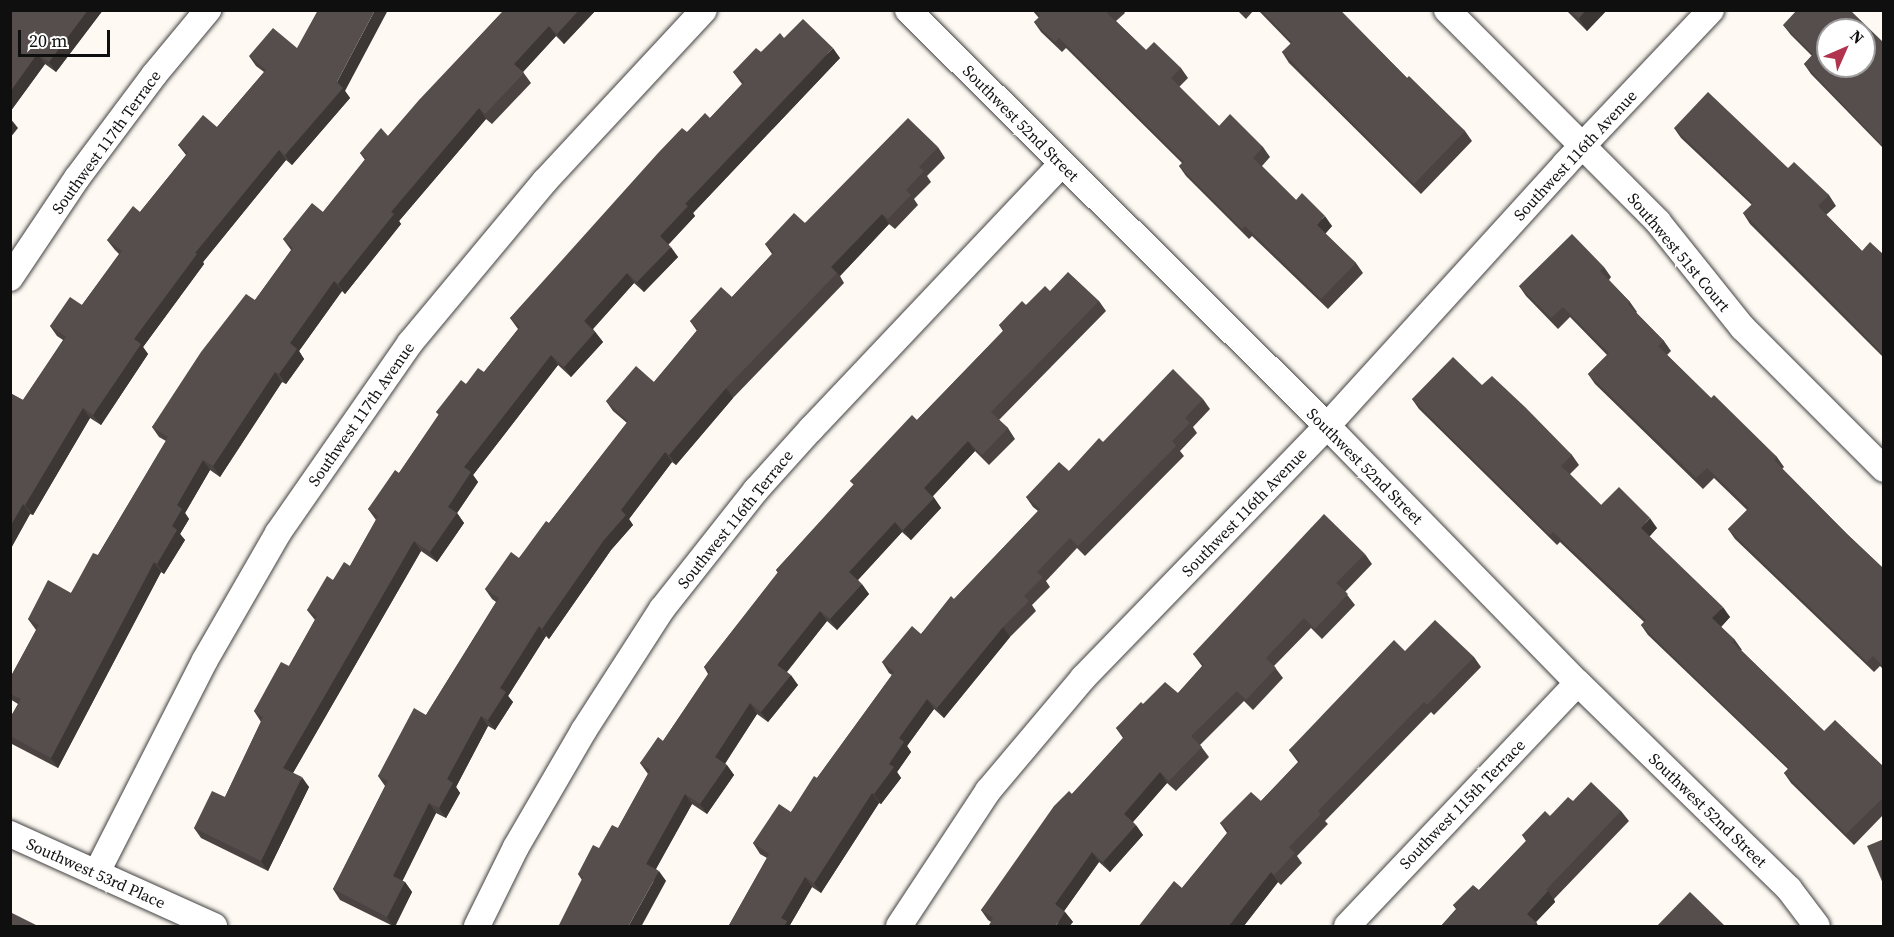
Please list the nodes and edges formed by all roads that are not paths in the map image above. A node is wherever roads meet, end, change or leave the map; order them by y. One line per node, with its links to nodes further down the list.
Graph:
1 (208, 10): 8 (street, Southwest 117th Terrace)
2 (704, 10): 13 (street, Southwest 117th Avenue)
3 (908, 10): 7 (street, Southwest 52nd Street)
4 (1447, 10): 6 (street, Southwest 51st Court)
5 (1712, 10): 6 (street, Southwest 116th Avenue)
6 (1582, 146): 9 (street, Southwest 116th Avenue); 10 (street, Southwest 51st Court)
7 (1062, 164): 9 (street, Southwest 52nd Street); 15 (street, Southwest 116th Terrace)
8 (10, 278)
9 (1327, 426): 11 (street, Southwest 52nd Street); 16 (street, Southwest 116th Avenue)
10 (1884, 469)
11 (1578, 683): 17 (street, Southwest 115th Terrace); 18 (street, Southwest 52nd Street)
12 (10, 834): 13 (street, Southwest 53rd Place)
13 (97, 872): 14 (street, Southwest 53rd Place)
14 (214, 927)
15 (477, 927)
16 (899, 927)
17 (1347, 927)
18 (1817, 927)

